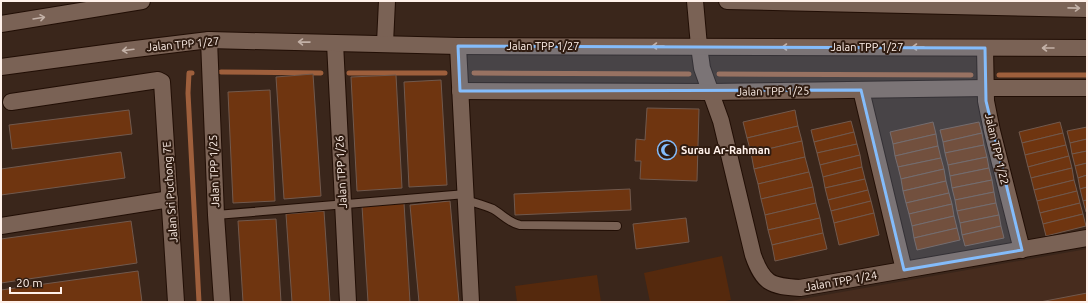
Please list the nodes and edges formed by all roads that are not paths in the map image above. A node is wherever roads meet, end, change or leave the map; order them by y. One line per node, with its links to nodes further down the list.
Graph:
1 (142, 1): 6 (street, one-way to 1)
2 (387, 1): 9 (street)
3 (695, 1): 11 (street, Jalan TPP 1/24)
4 (727, 1): 5 (street, one-way to 5)
5 (1087, 8)
6 (1, 24)
7 (209, 40): 8 (street, Jalan TPP 1/27, one-way to 7); 14 (street, Jalan TPP 1/27, one-way to 14); 24 (street, Jalan TPP 1/25)
8 (335, 43): 9 (street, Jalan TPP 1/27); 23 (street, Jalan TPP 1/26)
9 (385, 43): 10 (street, Jalan TPP 1/27)
10 (458, 46): 11 (street, Jalan TPP 1/27, one-way to 10); 18 (street)
11 (699, 46): 12 (street, Jalan TPP 1/27, one-way to 11); 19 (street, Jalan TPP 1/24)
12 (985, 48): 13 (street, Jalan TPP 1/27, one-way to 12); 15 (street, Jalan TPP 1/22)
13 (1087, 48)
14 (1, 67)
15 (986, 88): 16 (street, Jalan TPP 1/25); 17 (street, Jalan TPP 1/25); 28 (street, Jalan TPP 1/22)
16 (1087, 88)
17 (861, 90): 19 (street, Jalan TPP 1/25); 29 (street)
18 (460, 91): 19 (street, Jalan TPP 1/25); 21 (street)
19 (711, 92): 29 (street, Jalan TPP 1/24)
20 (11, 102): 22 (street, Jalan Sri Puchong 7E)
21 (466, 197): 23 (lane); 26 (lane); 33 (street)
22 (170, 199): 25 (street); 30 (street, Jalan Sri Puchong 7E)
23 (342, 204): 24 (lane); 32 (street, Jalan TPP 1/26)
24 (216, 215): 31 (street, Jalan TPP 1/25)
25 (1, 226)
26 (617, 226)
27 (1087, 238): 28 (street, Jalan TPP 1/24)
28 (1022, 250): 29 (street, Jalan TPP 1/24)
29 (904, 270)
30 (176, 302)
31 (222, 302)
32 (348, 302)
33 (472, 302)

